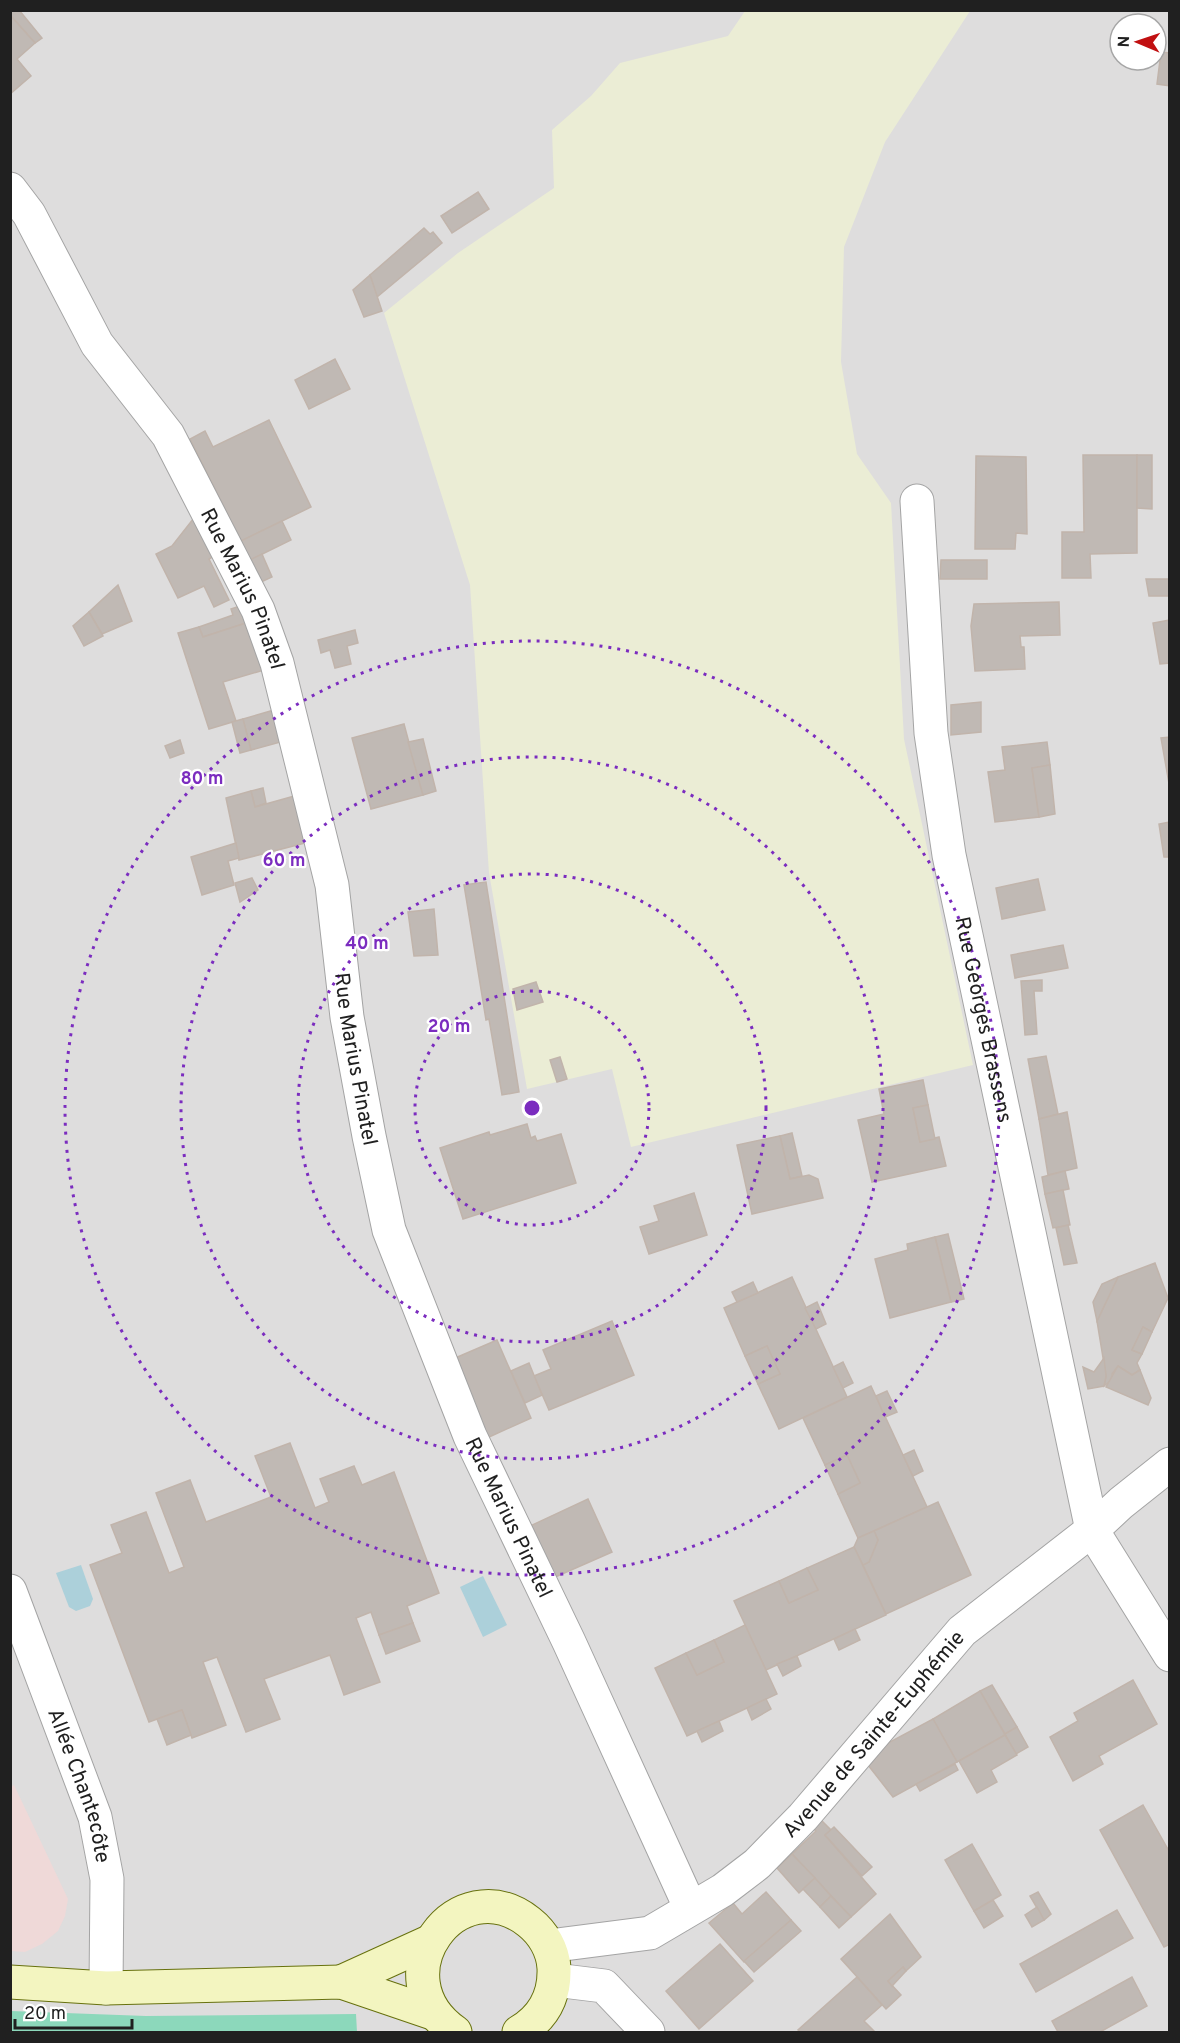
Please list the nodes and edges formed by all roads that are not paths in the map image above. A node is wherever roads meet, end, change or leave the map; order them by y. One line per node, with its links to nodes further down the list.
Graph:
1 (10, 189): 7 (street, Rue Marius Pinatel)
2 (917, 501): 4 (street, Rue Georges Brassens)
3 (1170, 1464): 4 (street, Avenue de Sainte-Euphémie)
4 (1092, 1530): 6 (street); 7 (street, Avenue de Sainte-Euphémie)
5 (10, 1591): 12 (street, Allée Chantecôte)
6 (1170, 1655)
7 (690, 1907): 9 (street, Avenue de Sainte-Euphémie)
8 (429, 1942): 9 (street); 11 (street); 14 (street)
9 (549, 1946): 13 (street)
10 (10, 1982): 12 (street)
11 (341, 1982): 12 (street); 14 (street)
12 (106, 1988)
13 (553, 2006): 15 (street); 16 (street)
14 (445, 2023)
15 (519, 2032)
16 (648, 2032)

